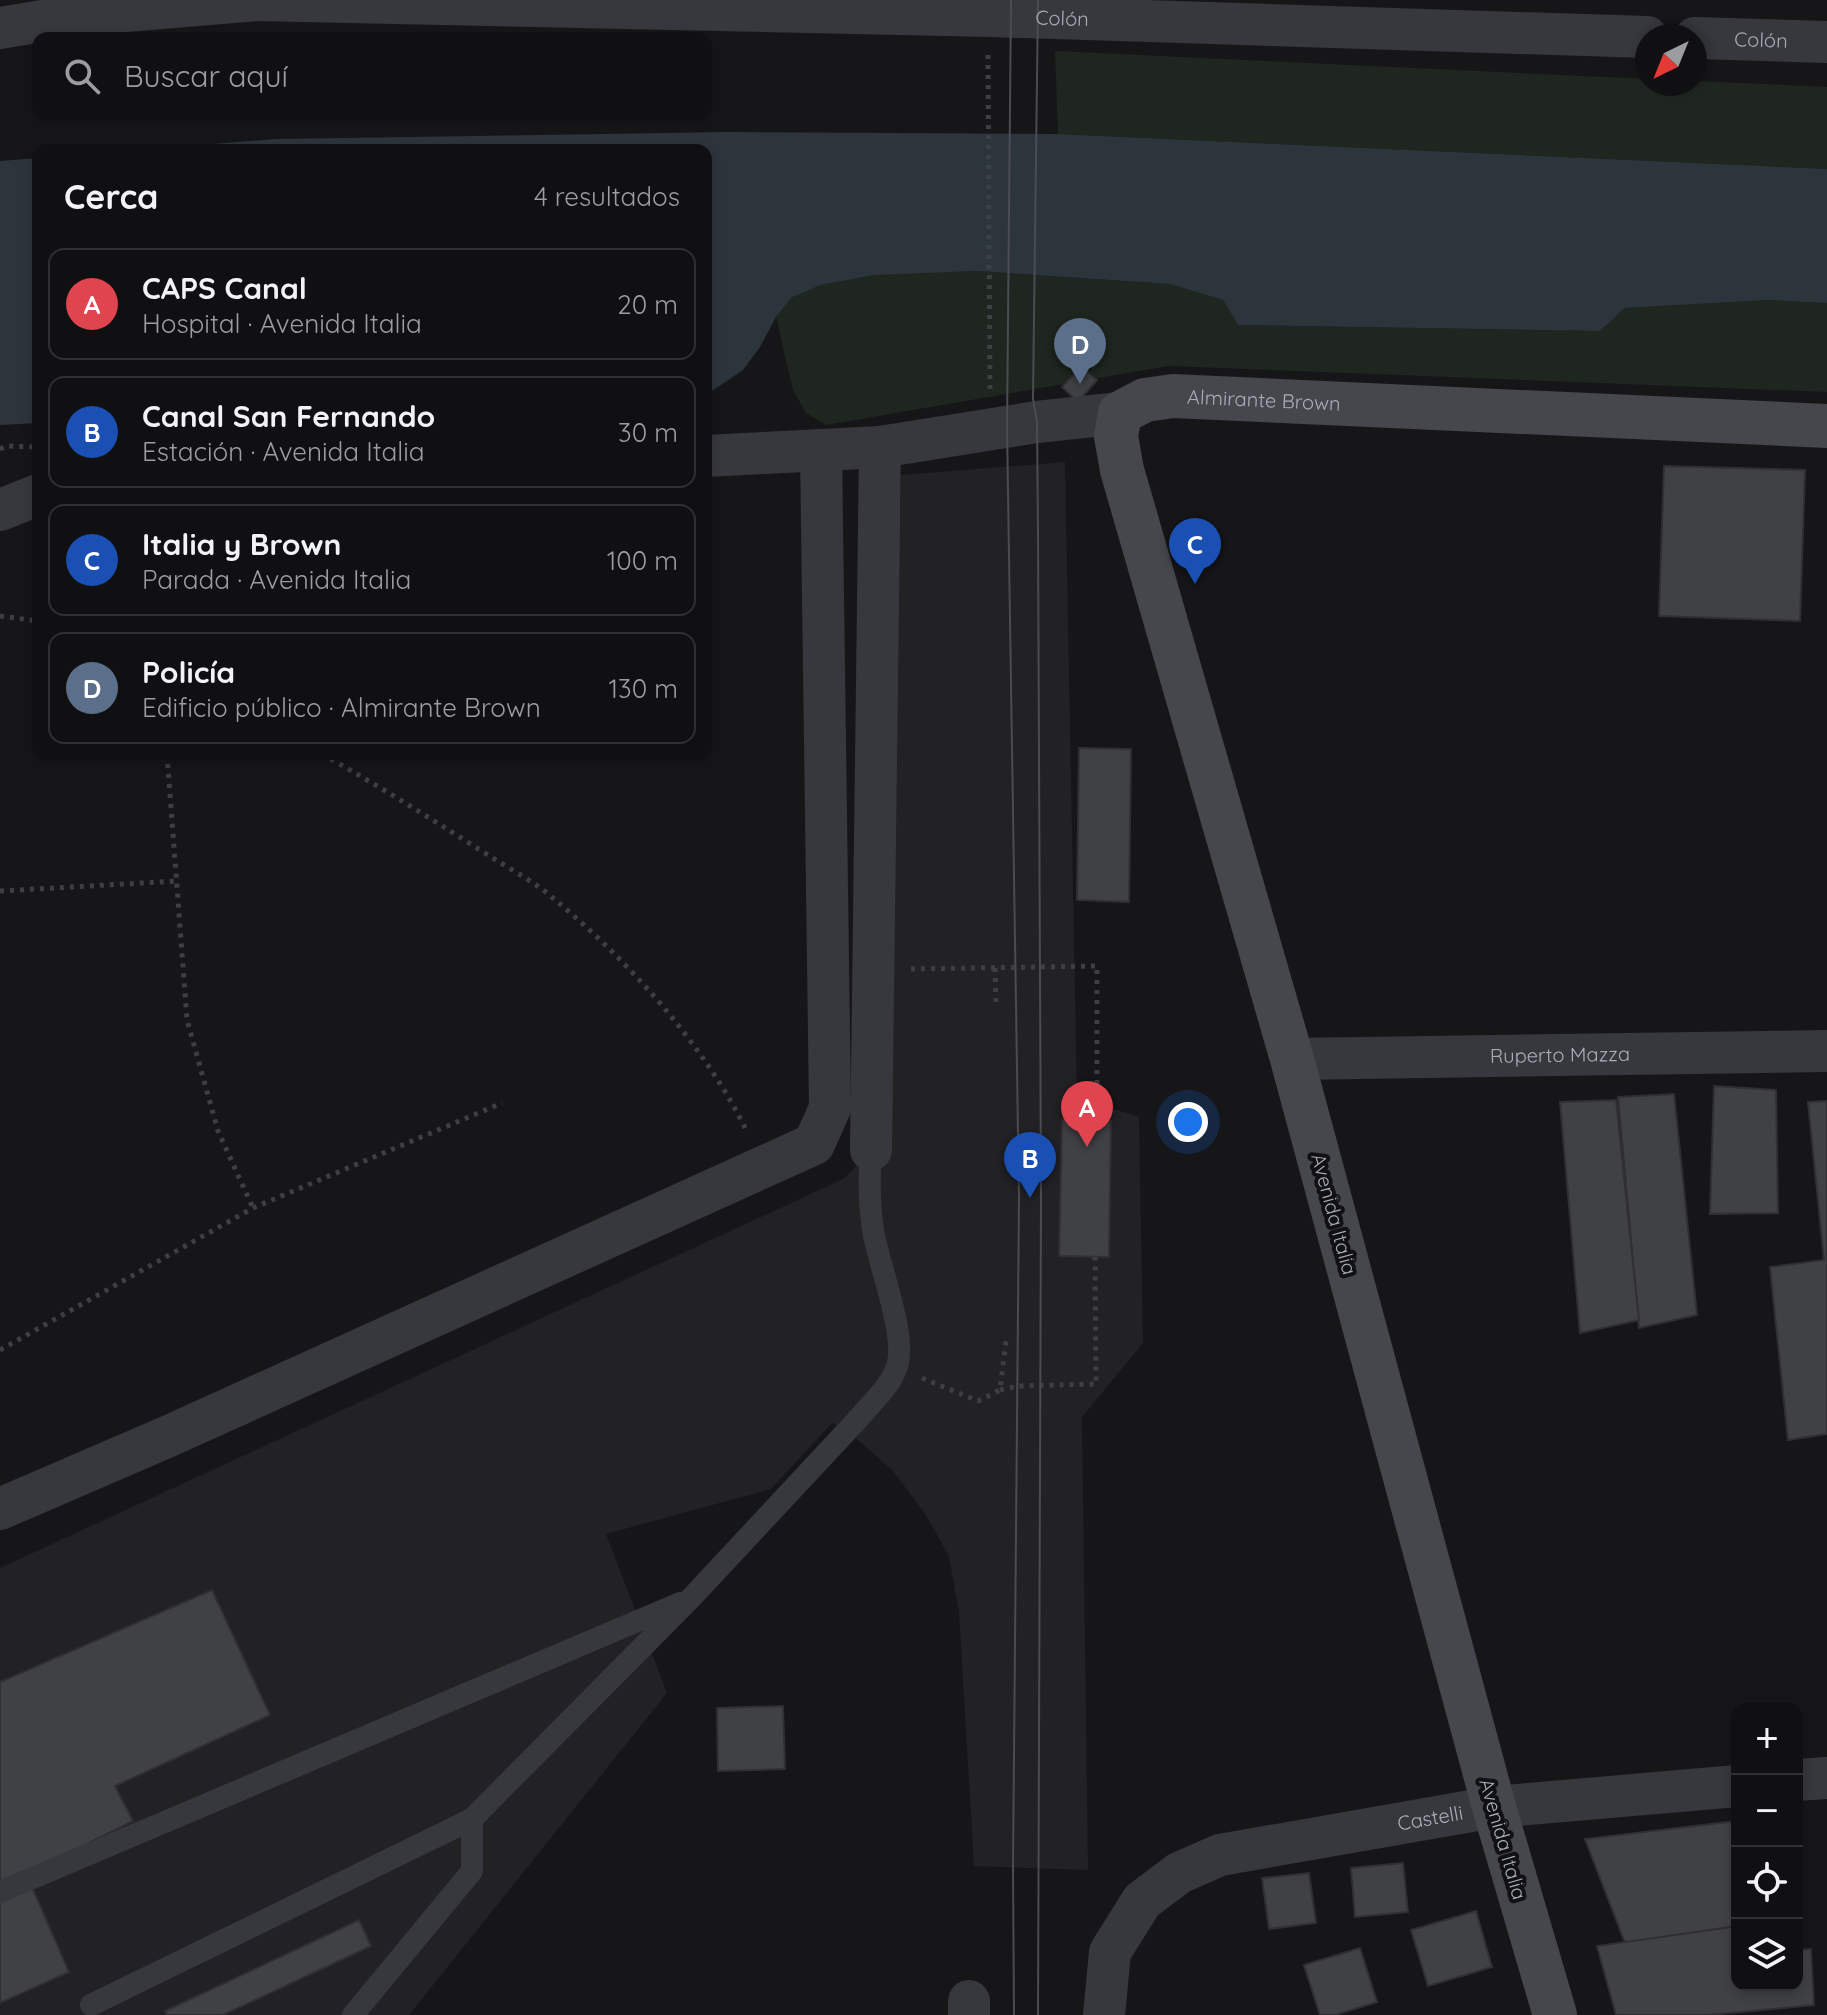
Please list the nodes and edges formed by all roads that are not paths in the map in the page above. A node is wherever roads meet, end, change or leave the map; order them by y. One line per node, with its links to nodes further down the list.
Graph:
1 (0, 28): 2 (street, Colón)
2 (1635, 37)
3 (1707, 38): 4 (street, Colón)
4 (1827, 42)
5 (1120, 413): 6 (street, Almirante Brown); 7 (street, Almirante Brown); 13 (street, Avenida Italia)
6 (1827, 426)
7 (880, 447): 8 (street, Almirante Brown); 14 (street)
8 (821, 450): 9 (street, Almirante Brown); 15 (street)
9 (712, 456)
10 (32, 497): 11 (street)
11 (0, 510)
12 (1827, 1051): 13 (street, Ruperto Mazza)
13 (1292, 1059): 20 (street, Avenida Italia)
14 (871, 1150): 16 (lane)
15 (0, 1509)
16 (692, 1597): 21 (lane); 22 (lane)
17 (1827, 1778): 18 (street)
18 (1803, 1780)
19 (1731, 1787): 20 (street, Castelli)
20 (1494, 1807): 25 (street, Castelli); 26 (street, Avenida Italia)
21 (472, 1819): 23 (lane); 24 (lane)
22 (0, 1892)
23 (91, 2005)
24 (353, 2015)
25 (1104, 2015)
26 (1555, 2015)

